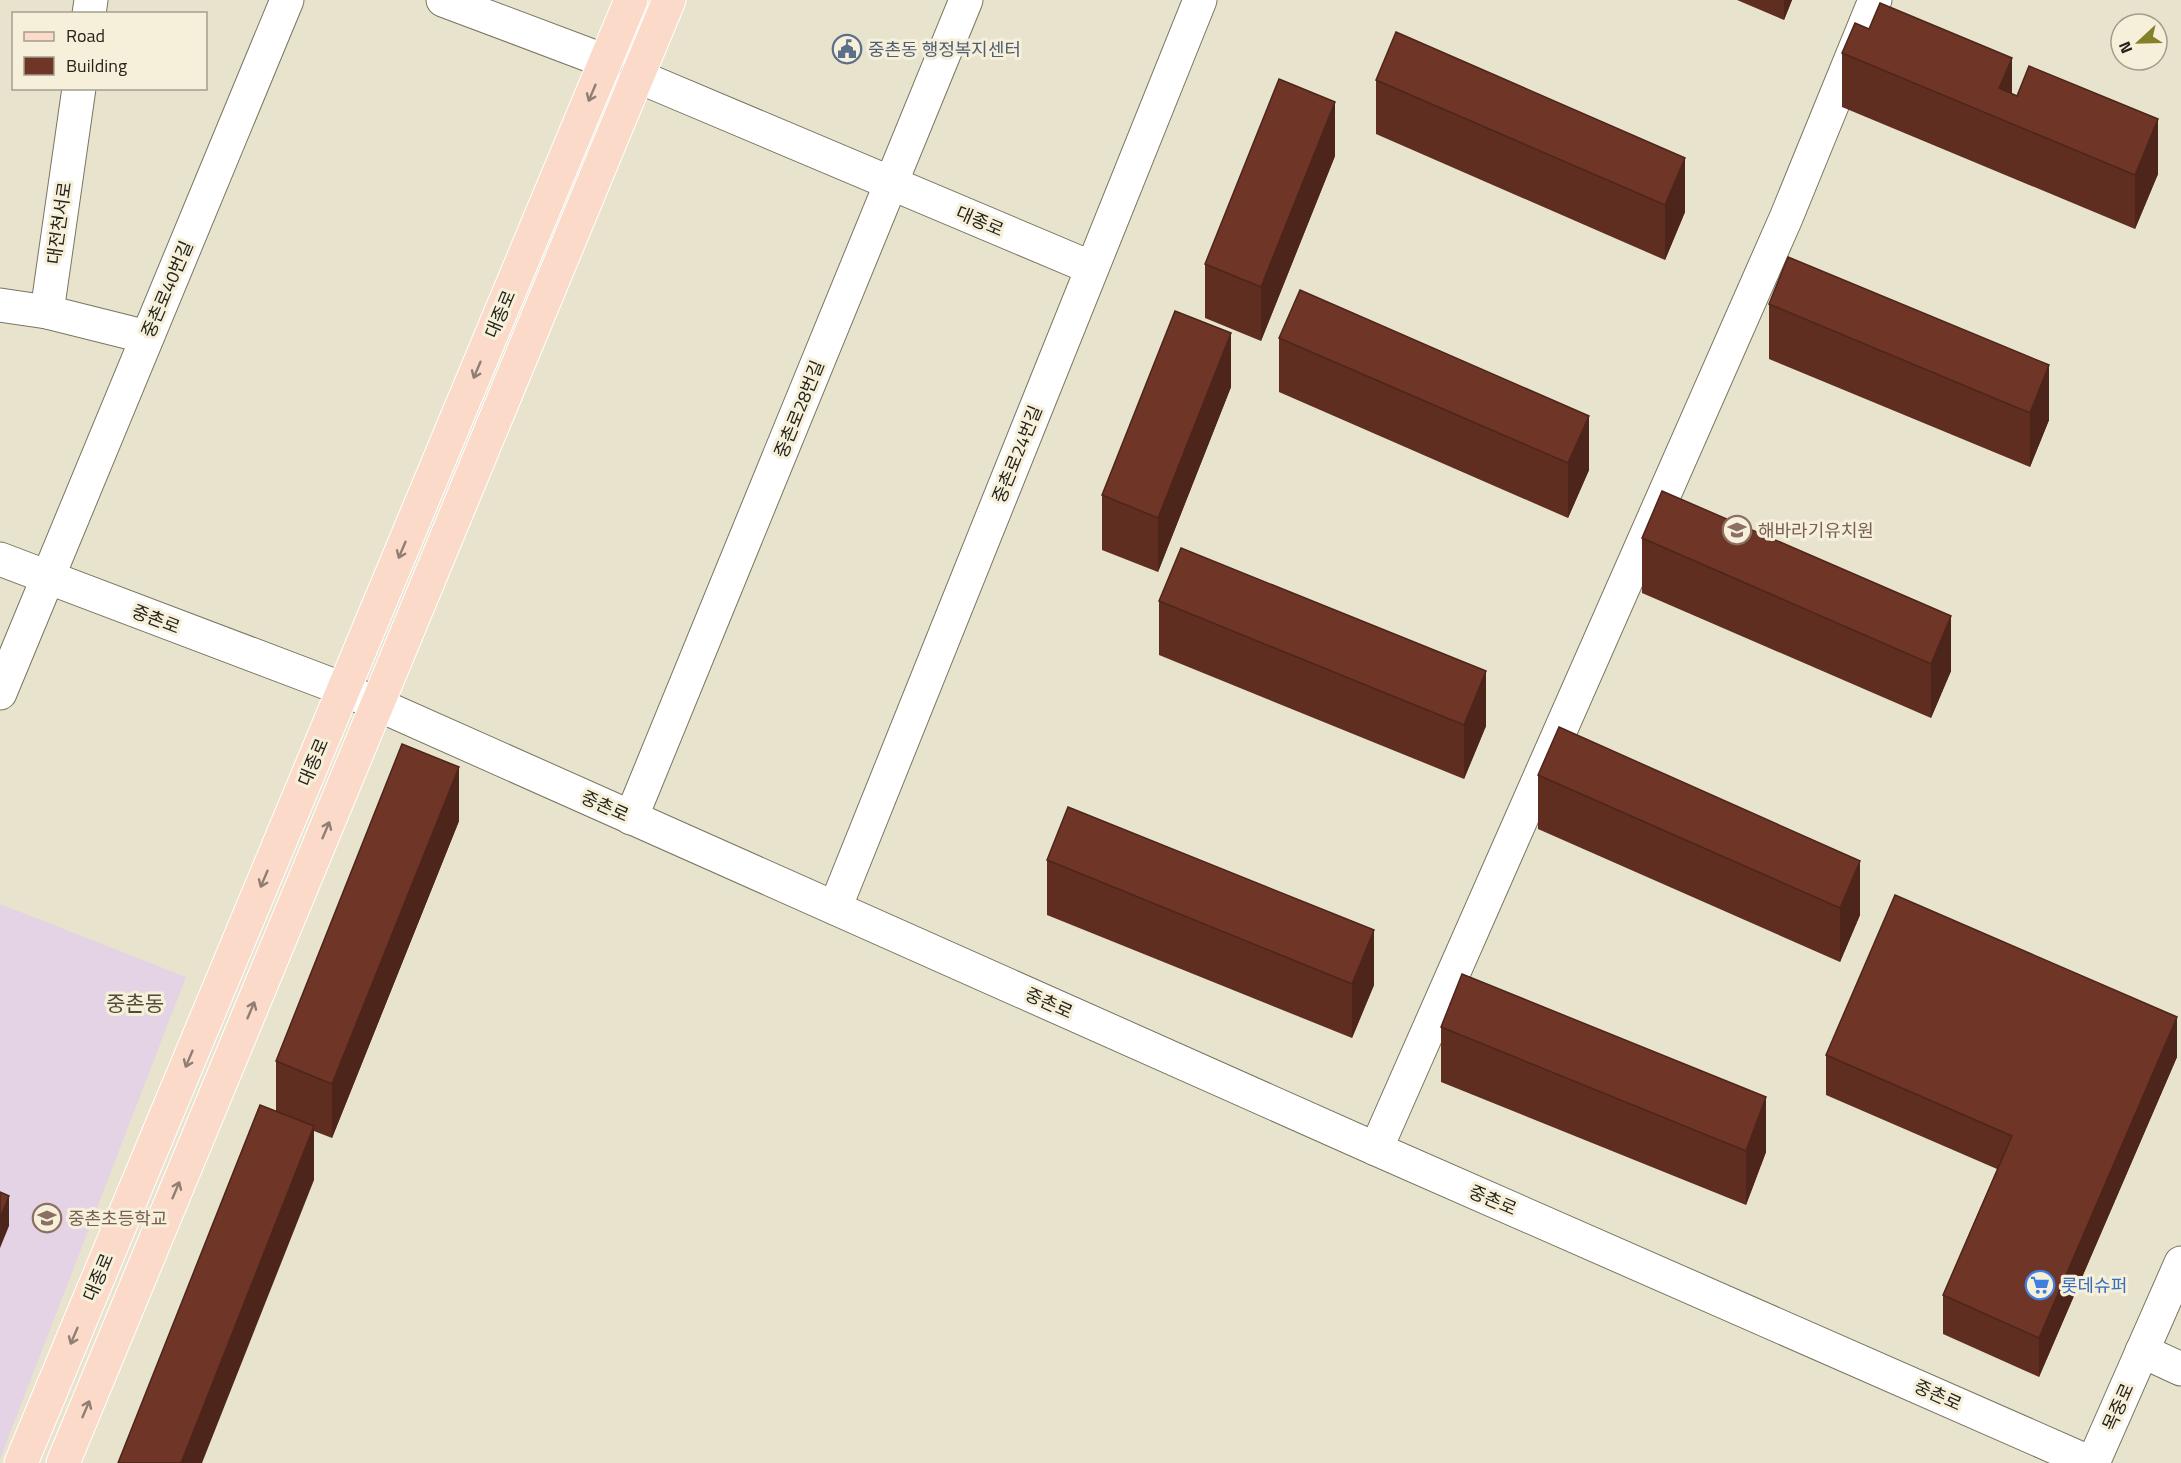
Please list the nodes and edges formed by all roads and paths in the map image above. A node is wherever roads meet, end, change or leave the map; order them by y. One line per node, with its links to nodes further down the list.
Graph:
1 (287, 0): 15 (street, 중촌로40번길)
2 (443, 0): 8 (street)
3 (631, 0): 8 (main road, 대종로)
4 (669, 0): 9 (main road, 대종로)
5 (966, 0): 11 (street, 중촌로28번길)
6 (1200, 0): 12 (street, 중촌로24번길)
7 (1875, 0): 23 (street)
8 (605, 61): 18 (main road, 대종로, one-way to 18)
9 (638, 76): 11 (street, 대종로); 20 (main road, 대종로)
10 (79, 90): 14 (street, 대전천서로)
11 (891, 184): 12 (street, 대종로); 21 (street, 중촌로28번길)
12 (1092, 268): 22 (street, 중촌로24번길)
13 (0, 305): 14 (street)
14 (47, 312): 15 (street)
15 (147, 337): 17 (street, 중촌로40번길)
16 (0, 559): 17 (street, 중촌로)
17 (47, 578): 18 (street, 중촌로); 19 (street, 중촌로40번길)
18 (343, 690): 20 (street, 중촌로); 27 (main road, 대종로, one-way to 27)
19 (0, 693)
20 (377, 705): 21 (street, 중촌로); 28 (main road, 대종로, one-way to 20)
21 (632, 818): 22 (street, 중촌로)
22 (835, 908): 23 (street, 중촌로)
23 (1376, 1149): 29 (street, 중촌로)
24 (2181, 1263): 25 (street, 목중로)
25 (2142, 1351): 26 (street); 29 (street, 목중로)
26 (2181, 1369)
27 (21, 1463)
28 (63, 1463)
29 (2092, 1463)

